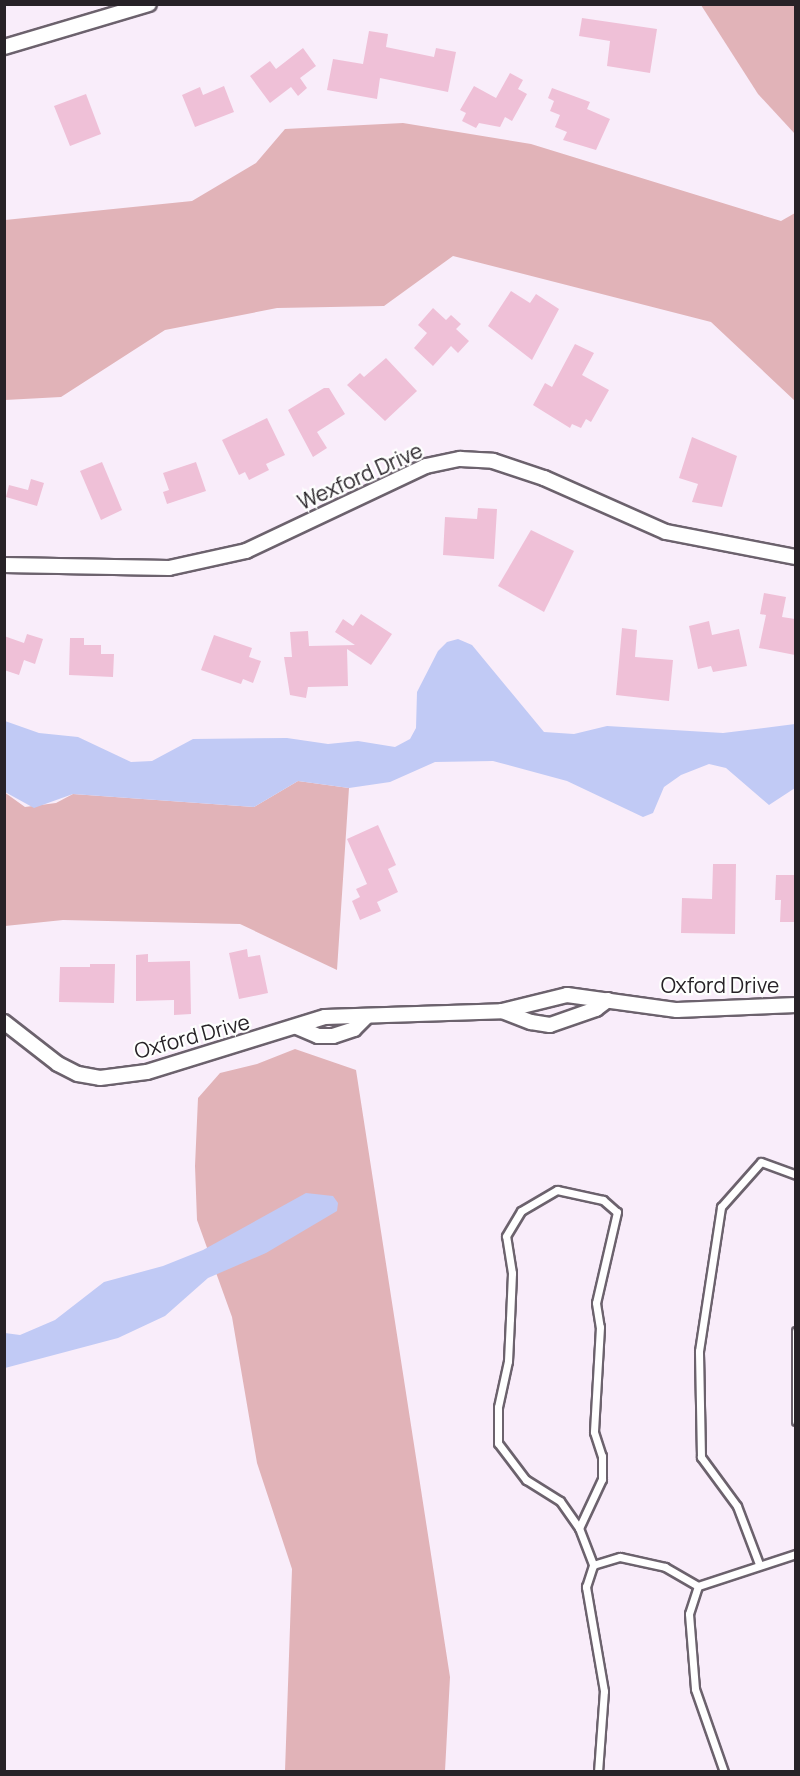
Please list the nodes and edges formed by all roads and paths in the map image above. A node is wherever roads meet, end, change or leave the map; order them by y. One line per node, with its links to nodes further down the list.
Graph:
1 (149, 4): 2 (street)
2 (4, 47)
3 (795, 557): 4 (street, Wexford Drive)
4 (4, 565)
5 (608, 1000): 6 (street, Oxford Drive); 7 (street, Oxford Drive); 7 (street, Oxford Drive)
6 (795, 1005)
7 (502, 1011): 8 (street, Oxford Drive)
8 (4, 1022)
9 (795, 1176): 14 (lane)
10 (795, 1331): 11 (lane)
11 (795, 1421)
12 (579, 1528): 12 (lane); 15 (lane)
13 (795, 1554): 14 (lane)
14 (759, 1564): 16 (lane)
15 (593, 1565): 16 (lane); 17 (lane)
16 (698, 1586): 18 (lane)
17 (598, 1772)
18 (724, 1772)

